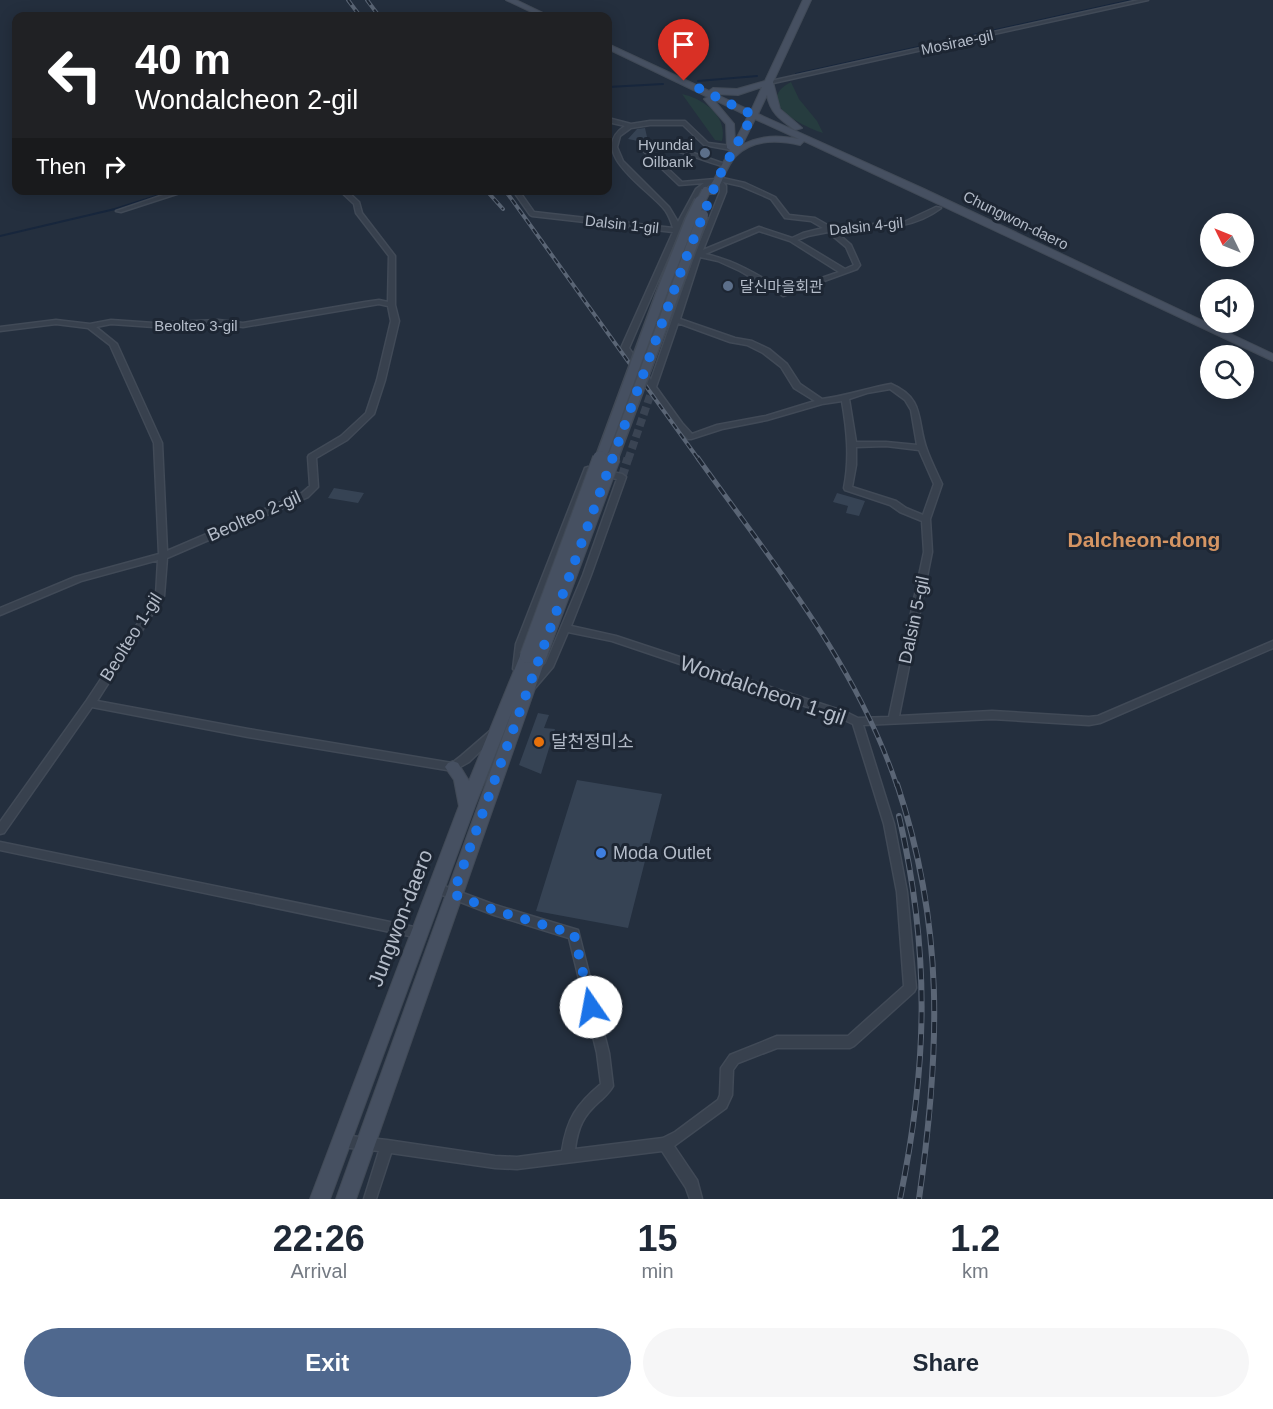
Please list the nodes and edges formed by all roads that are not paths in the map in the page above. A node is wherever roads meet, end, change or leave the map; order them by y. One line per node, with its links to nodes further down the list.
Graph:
1 (499, 0): 5 (street)
2 (510, 0): 6 (street)
3 (807, 0): 9 (street)
4 (1146, 0): 9 (street, Mosirae-gil)
5 (525, 12)
6 (536, 12)
7 (612, 48): 10 (street, Chungwon-daero)
8 (612, 54): 11 (street, Chungwon-daero)
9 (769, 82): 10 (street); 12 (street); 15 (street)
10 (702, 90): 12 (street, Chungwon-daero)
11 (708, 99): 12 (street, Chungwon-daero); 16 (street)
12 (748, 116): 15 (street, Chungwon-daero); 16 (street)
13 (612, 121): 14 (street)
14 (632, 126): 16 (street); 25 (street, Dalsin 1-gil)
15 (835, 151): 16 (street); 33 (street, Chungwon-daero)
16 (730, 152): 17 (street); 18 (street)
17 (722, 164): 18 (street); 18 (street)
18 (712, 185): 24 (street); 25 (street); 27 (street); 44 (street, Jungwon-daero, bridge)
19 (170, 195): 23 (street)
20 (348, 195): 29 (street, Beolteo 2-gil)
21 (519, 195): 25 (street, Dalsin 1-gil)
22 (938, 208): 24 (street, Dalsin 4-gil)
23 (119, 211)
24 (829, 229): 26 (street, Dalsin 4-gil); 28 (street)
25 (677, 230): 34 (street)
26 (792, 240): 27 (street, Dalsin 4-gil); 28 (street, Dalsin 4-gil)
27 (698, 254): 28 (street); 30 (street)
28 (844, 272)
29 (391, 305): 31 (street, Beolteo 3-gil); 40 (street, Beolteo 2-gil)
30 (676, 320): 34 (street); 36 (street)
31 (90, 326): 32 (street, Beolteo 3-gil); 40 (street, Beolteo 1-gil)
32 (0, 329)
33 (1273, 358)
34 (653, 387): 36 (street, Dalsin 5-gil)
35 (845, 398): 36 (street, Dalsin 5-gil); 37 (street); 38 (street, Dalsin 5-gil)
36 (821, 402)
37 (854, 445): 38 (street); 39 (street)
38 (922, 448): 39 (street, Dalsin 5-gil)
39 (926, 519): 46 (street, Dalsin 5-gil)
40 (163, 556): 41 (street, Beolteo 2-gil); 45 (street, Beolteo 1-gil)
41 (0, 612)
42 (564, 628): 44 (street); 44 (street); 47 (street, Wondalcheon 1-gil)
43 (1273, 644): 46 (street)
44 (521, 687): 48 (street, Jungwon-daero); 54 (street, Jungwon-daero)
45 (90, 703): 49 (street); 51 (street, Beolteo 1-gil)
46 (892, 721): 47 (street)
47 (856, 722): 58 (street, Wondalcheon 1-gil)
48 (496, 730): 49 (street); 50 (street, Jungwon-daero)
49 (453, 767): 50 (street)
50 (467, 806): 53 (street, Jungwon-daero)
51 (0, 830)
52 (0, 846): 55 (street)
53 (436, 888): 54 (street); 55 (street, Jungwon-daero)
54 (453, 894): 57 (street, Jungwon-daero); 60 (street)
55 (419, 933): 56 (street, Jungwon-daero)
56 (341, 1141): 57 (street, Wondalcheon 1-gil); 61 (street, Jungwon-daero)
57 (365, 1144): 59 (street, Wondalcheon 1-gil); 62 (street, Jungwon-daero)
58 (665, 1144): 60 (street, Wondalcheon 1-gil); 64 (street)
59 (387, 1146): 60 (street, Wondalcheon 1-gil); 63 (street)
60 (568, 1156)
61 (320, 1199)
62 (346, 1199)
63 (370, 1199)
64 (696, 1199)

